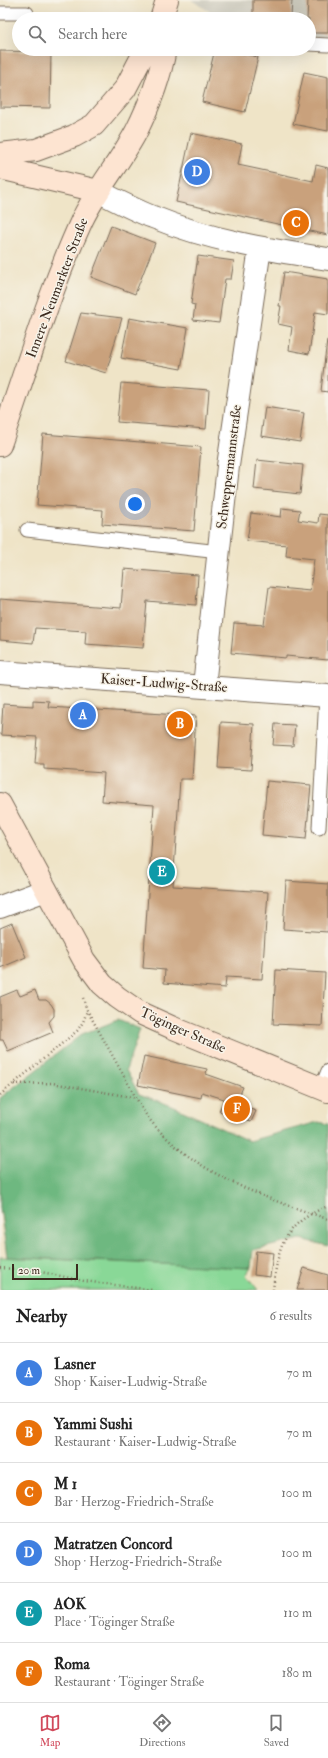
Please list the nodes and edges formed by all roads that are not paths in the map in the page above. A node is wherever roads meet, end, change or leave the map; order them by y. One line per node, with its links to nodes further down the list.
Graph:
1 (167, 0): 3 (street)
2 (170, 0): 4 (street)
3 (163, 12)
4 (169, 12)
5 (0, 13): 6 (lane)
6 (12, 13)
7 (316, 44): 8 (lane)
8 (328, 45)
9 (142, 56): 11 (street)
10 (163, 56): 13 (street, Innere Neumarkter Straße)
11 (0, 154)
12 (0, 168): 13 (street)
13 (98, 191): 14 (street); 16 (street, Innere Neumarkter Straße)
14 (260, 248): 15 (street); 18 (street, Schweppermannstraße)
15 (328, 260)
16 (0, 445)
17 (27, 530): 18 (lane)
18 (219, 552): 20 (street, Schweppermannstraße)
19 (0, 672): 20 (street, Kaiser-Ludwig-Straße)
20 (204, 686): 21 (street, Kaiser-Ludwig-Straße)
21 (327, 696): 23 (lane)
22 (0, 804): 24 (street, Töginger Straße)
23 (319, 828)
24 (46, 890): 25 (street); 26 (street, Töginger Straße)
25 (0, 907)
26 (326, 1083)

